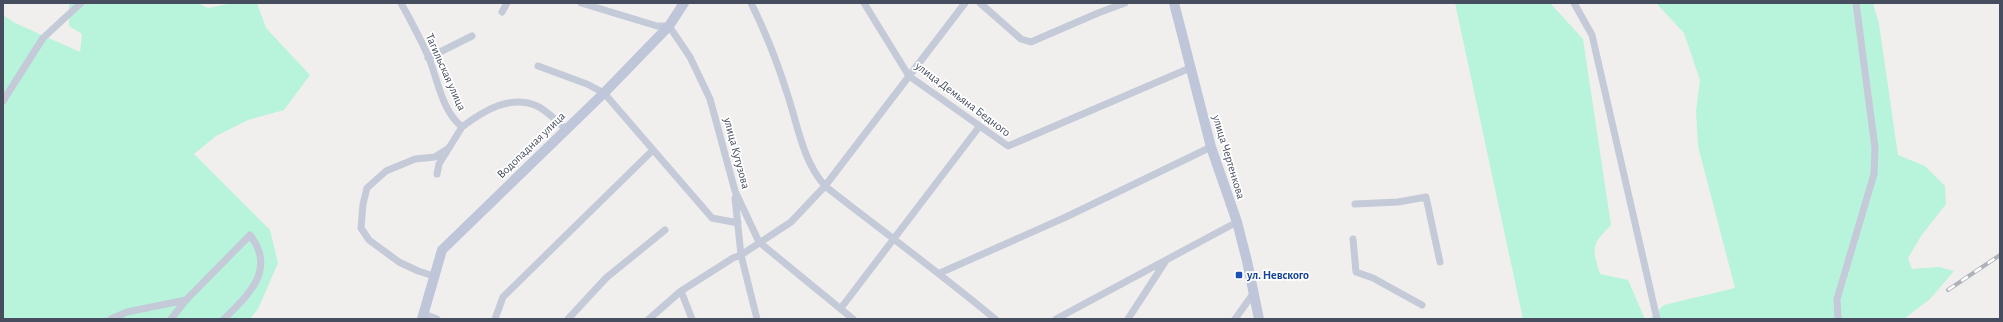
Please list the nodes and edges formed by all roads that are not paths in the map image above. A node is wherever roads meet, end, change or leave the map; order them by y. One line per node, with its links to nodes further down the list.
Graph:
1 (81, 3): 22 (street)
2 (402, 3): 17 (street, Тагильская улица)
3 (507, 3): 14 (street)
4 (581, 3): 15 (street)
5 (684, 3): 15 (street, Водопадная улица)
6 (751, 3): 30 (street)
7 (864, 3): 20 (street, улица Демьяна Бедного)
8 (965, 3): 20 (street)
9 (980, 3): 10 (street)
10 (1125, 3)
11 (1174, 3): 19 (street, улица Чертенкова)
12 (1574, 3): 65 (street)
13 (1856, 3): 66 (street)
14 (502, 12)
15 (670, 26): 21 (street, Водопадная улица); 31 (street, улица Кутузова)
16 (472, 36): 17 (street)
17 (428, 58): 23 (street, Тагильская улица)
18 (538, 66): 21 (street)
19 (1190, 68): 24 (street, улица Демьяна Бедного); 26 (street, улица Чертенкова)
20 (909, 76): 24 (street, улица Демьяна Бедного); 30 (street)
21 (604, 93): 25 (street, Водопадная улица); 28 (street)
22 (3, 101)
23 (462, 127): 25 (street, Тагильская улица); 27 (street)
24 (980, 127): 36 (street)
25 (566, 129): 43 (street, Водопадная улица)
26 (1211, 147): 33 (street, улица Чертенкова); 42 (street)
27 (449, 148): 29 (street); 43 (street)
28 (653, 150): 34 (street); 54 (street)
29 (438, 174)
30 (825, 186): 36 (street); 38 (street)
31 (735, 191): 34 (street); 38 (street, улица Кутузова)
32 (1355, 204): 41 (street)
33 (1237, 222): 40 (street); 45 (street, улица Чертенкова)
34 (738, 223): 39 (street)
35 (665, 230): 55 (street)
36 (892, 239): 42 (street); 48 (street)
37 (1353, 239): 47 (street)
38 (759, 242): 39 (street); 48 (street, улица Кутузова)
39 (741, 255): 44 (street); 58 (street)
40 (1165, 262): 61 (street); 62 (street)
41 (1440, 262)
42 (940, 273): 60 (street)
43 (434, 276): 49 (street, Водопадная улица)
44 (681, 291): 56 (street); 57 (street)
45 (1253, 294): 63 (street); 64 (street, улица Чертенкова)
46 (186, 300): 50 (street); 51 (street); 52 (street)
47 (1422, 305)
48 (843, 313): 59 (street, улица Кутузова)
49 (423, 317): 53 (street)
50 (111, 319)
51 (171, 319)
52 (224, 319)
53 (437, 319)
54 (495, 319)
55 (568, 319)
56 (649, 319)
57 (692, 319)
58 (757, 319)
59 (853, 319)
60 (995, 319)
61 (1056, 319)
62 (1128, 319)
63 (1235, 319)
64 (1259, 319)
65 (1657, 319)
66 (1838, 319)

